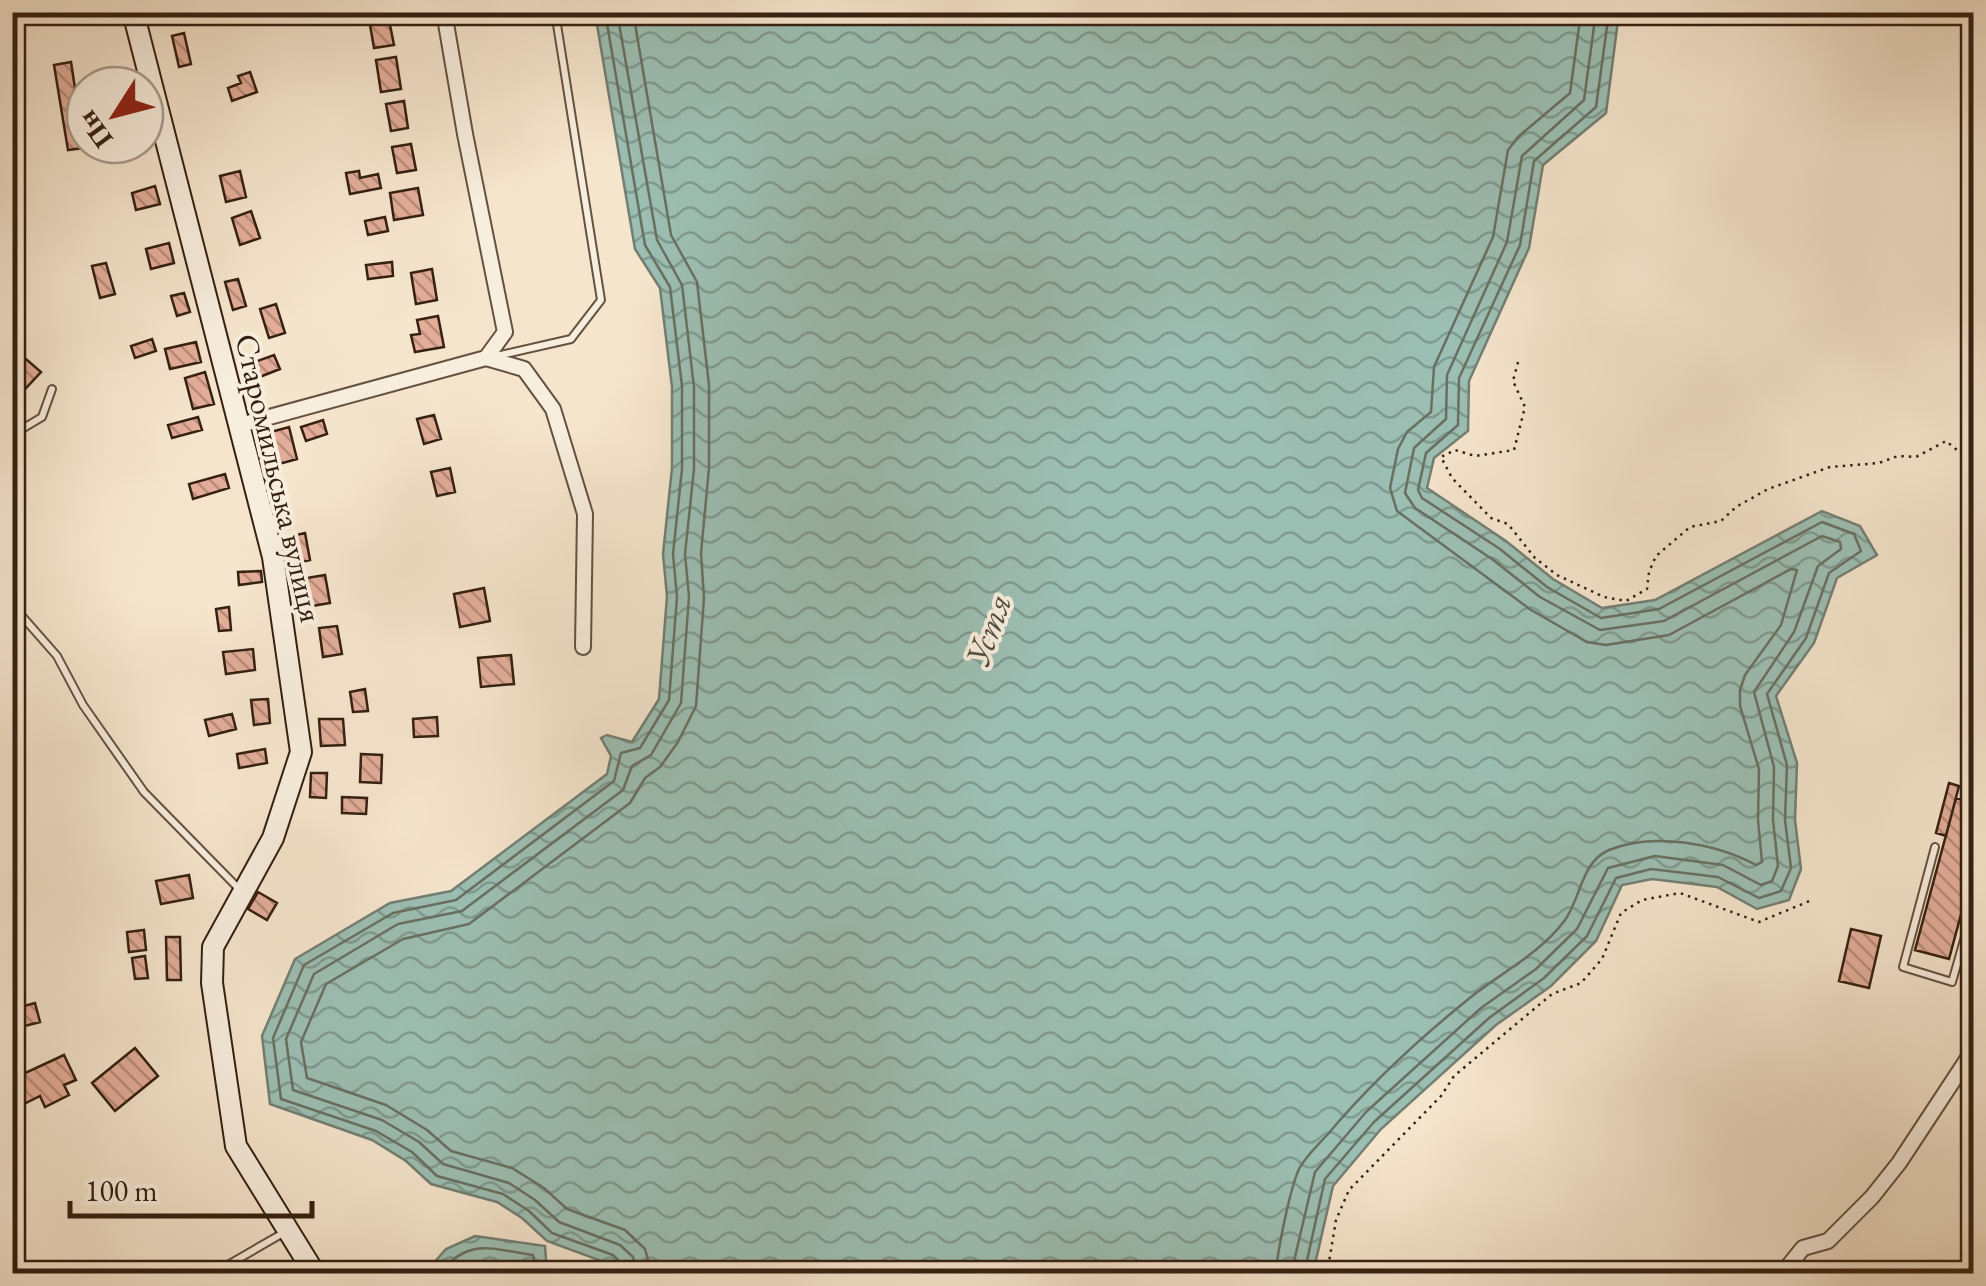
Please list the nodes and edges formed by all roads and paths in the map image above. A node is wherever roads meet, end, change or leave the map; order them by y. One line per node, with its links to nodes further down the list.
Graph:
1 (134, 12): 7 (street, Старомильська вулиця)
2 (444, 12): 4 (street)
3 (555, 12): 4 (lane)
4 (486, 358): 7 (street); 11 (street)
5 (1518, 362): 9 (path)
6 (52, 389): 8 (lane)
7 (240, 425): 13 (street, Старомильська вулиця)
8 (12, 436)
9 (1974, 452)
10 (12, 613): 13 (lane)
11 (583, 648)
12 (1935, 847): 15 (lane)
13 (242, 892): 17 (street, Старомильська вулиця)
14 (1812, 900): 20 (path)
15 (1974, 905)
16 (1974, 1050): 21 (street)
17 (288, 1230): 18 (lane); 19 (street, Старомильська вулиця)
18 (212, 1274)
19 (315, 1274)
20 (1327, 1274)
21 (1782, 1274)

